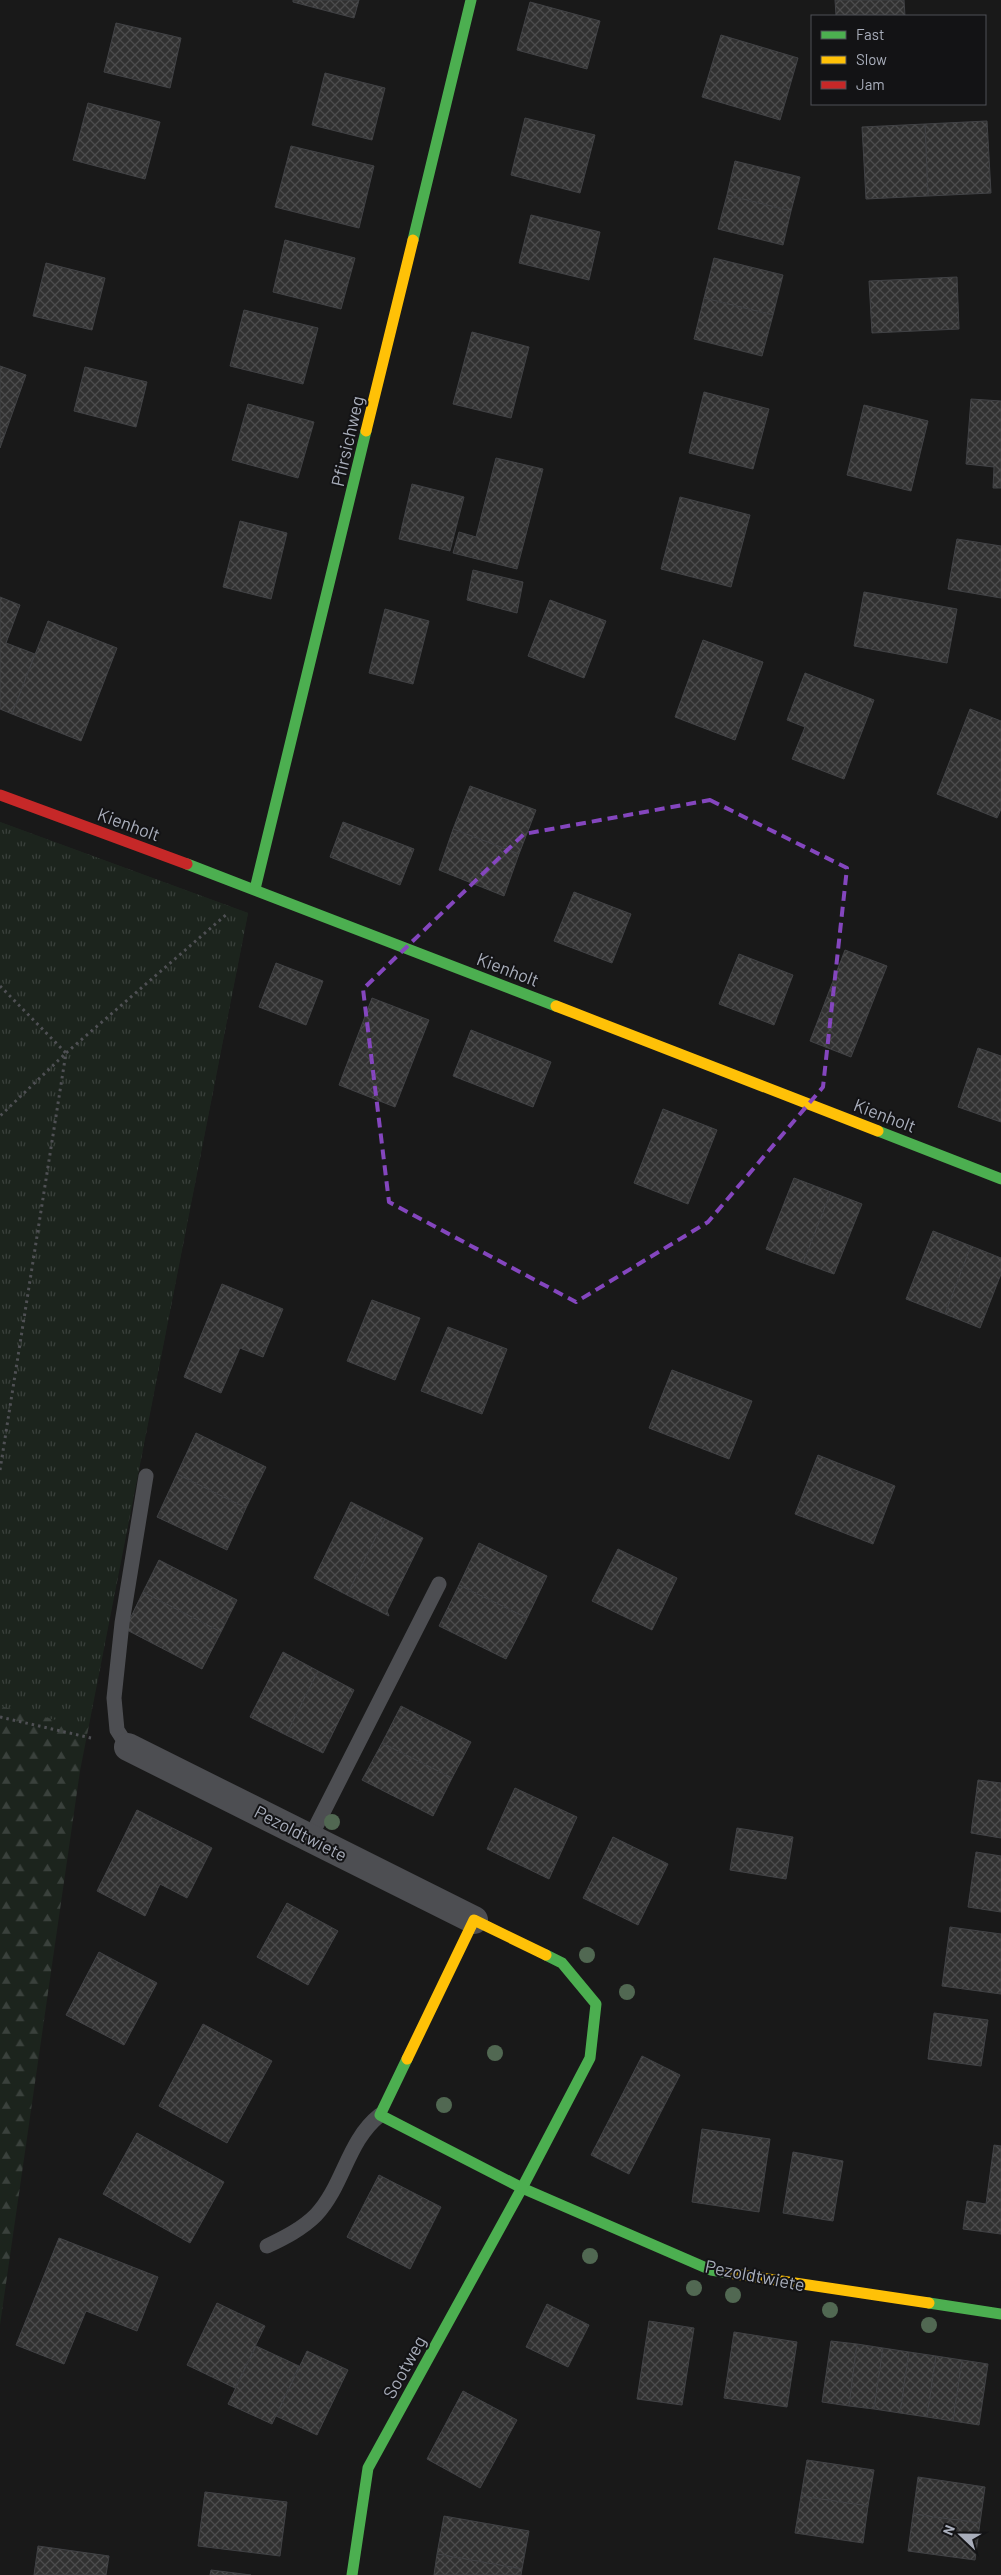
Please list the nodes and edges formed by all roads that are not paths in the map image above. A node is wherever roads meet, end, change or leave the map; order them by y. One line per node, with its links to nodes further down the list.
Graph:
1 (471, 0): 3 (street, Pfirsichweg)
2 (0, 795): 3 (street, Kienholt)
3 (255, 889): 4 (street, Kienholt)
4 (1001, 1179)
5 (146, 1476): 7 (lane)
6 (439, 1584): 8 (lane)
7 (128, 1747): 8 (street, Pezoldtwiete)
8 (310, 1838): 9 (street, Pezoldtwiete)
9 (474, 1920): 10 (street); 11 (street, Pezoldtwiete)
10 (380, 2115): 11 (street, Pezoldtwiete); 12 (lane)
11 (522, 2188): 13 (street, Pezoldtwiete); 14 (street, Sootweg)
12 (267, 2246)
13 (1001, 2314)
14 (352, 2575)

